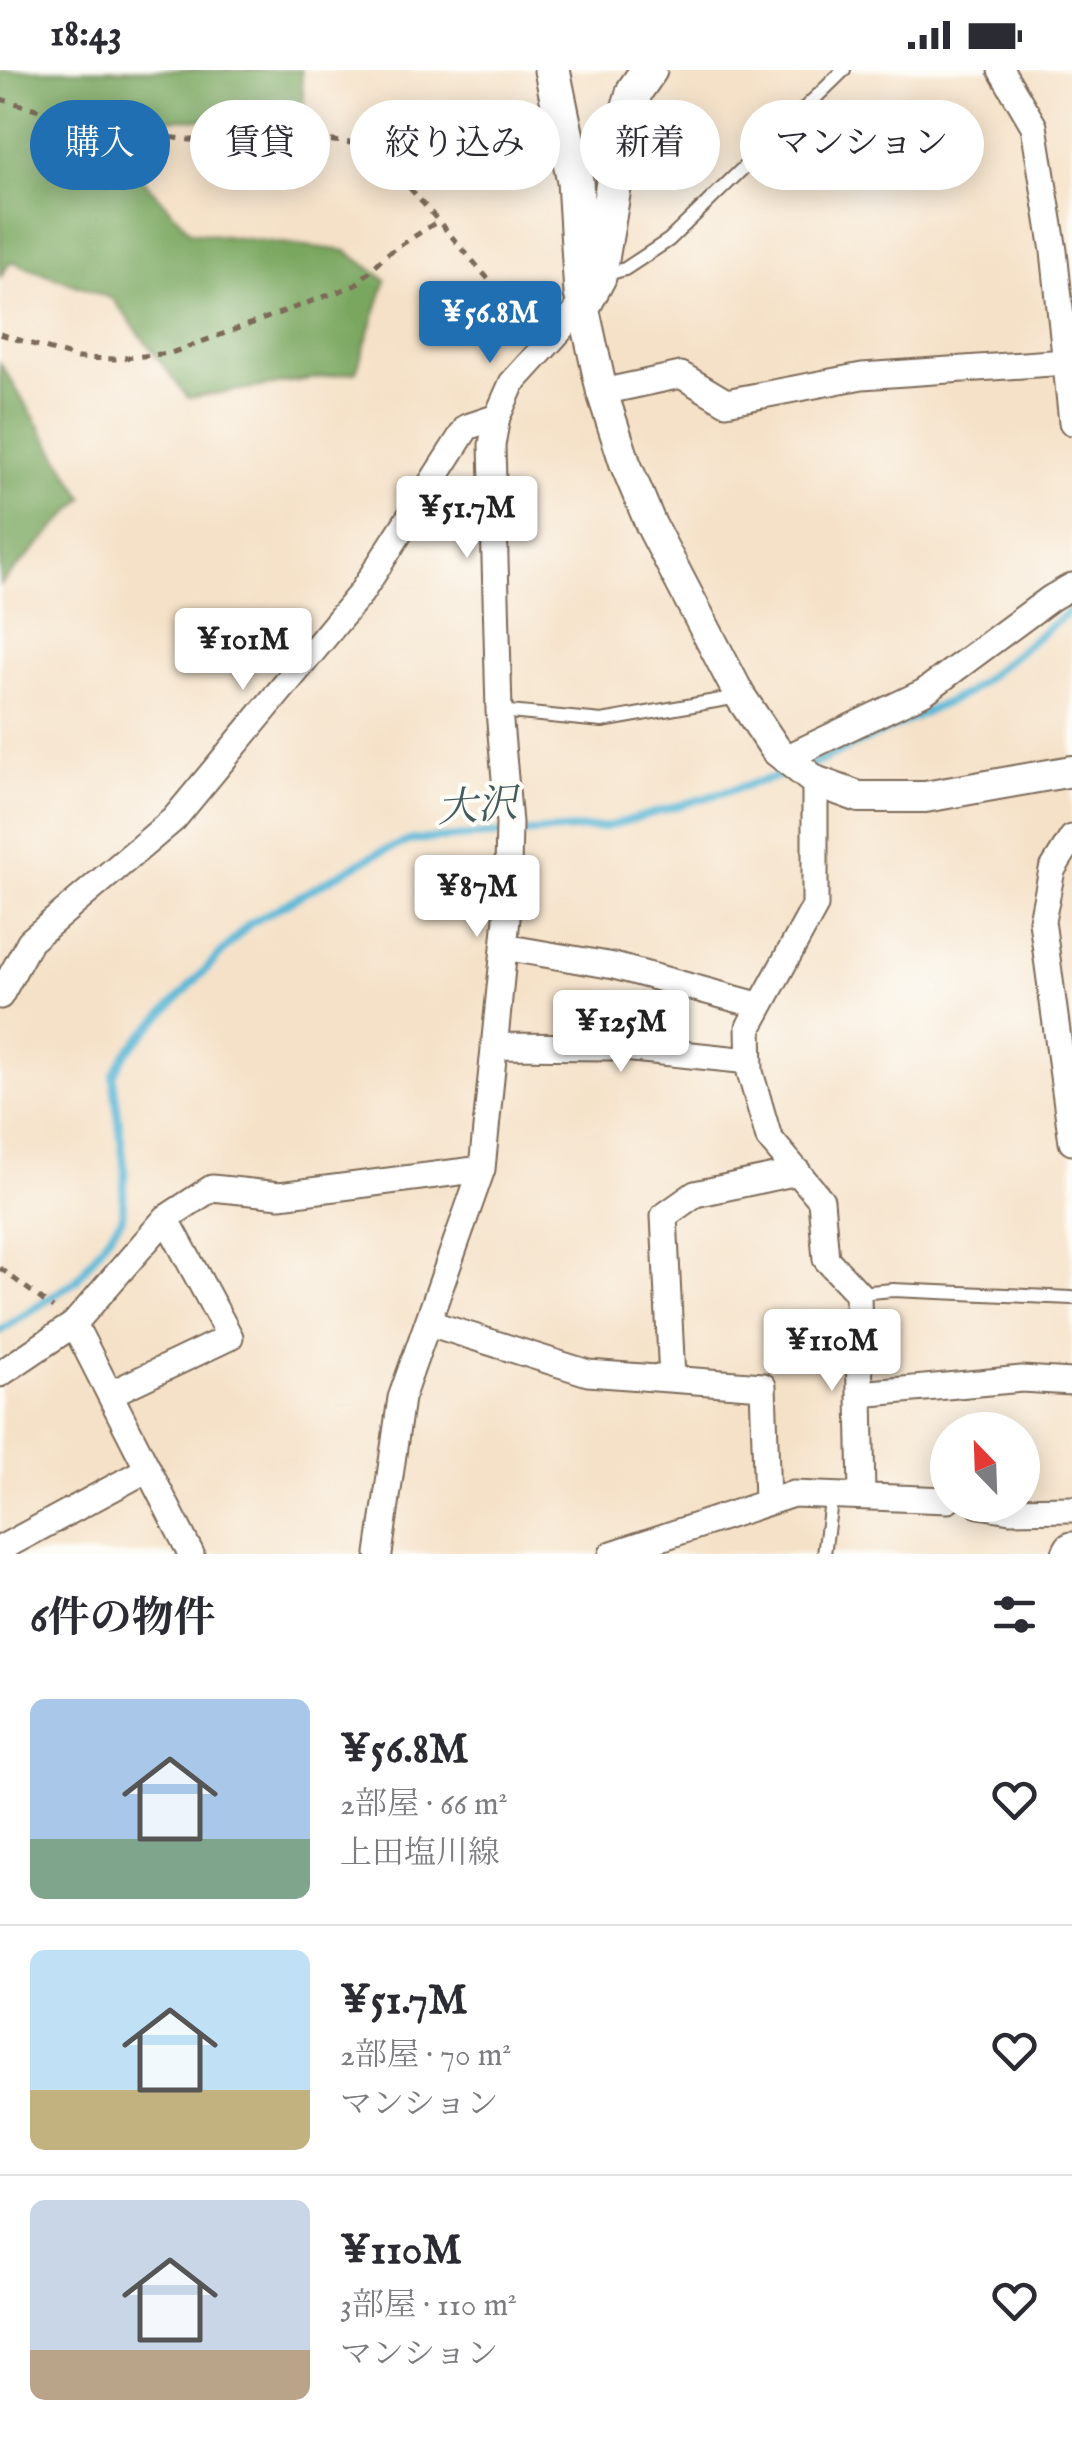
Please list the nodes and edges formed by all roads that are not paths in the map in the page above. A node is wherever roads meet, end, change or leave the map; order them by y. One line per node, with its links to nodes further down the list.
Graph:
1 (552, 70): 6 (main road)
2 (648, 70): 6 (main road)
3 (844, 70): 6 (lane)
4 (1001, 70): 5 (street)
5 (1063, 249): 7 (street)
6 (590, 291): 8 (street); 9 (street)
7 (1066, 362): 8 (street); 10 (street)
8 (602, 392): 12 (street)
9 (497, 417): 13 (street); 19 (street)
10 (1072, 422)
11 (1072, 586): 14 (street)
12 (740, 696): 13 (lane); 14 (street)
13 (499, 710): 18 (street)
14 (786, 758): 16 (street)
15 (1072, 771): 16 (street)
16 (815, 781): 20 (street)
17 (1072, 838): 23 (street)
18 (504, 948): 20 (street); 21 (street)
19 (0, 996)
20 (758, 1005): 22 (street)
21 (494, 1046): 22 (street); 24 (street)
22 (749, 1061): 25 (street)
23 (1072, 1142)
24 (482, 1169): 26 (street); 29 (street)
25 (798, 1172): 27 (street); 32 (street)
26 (166, 1218): 30 (street); 34 (street)
27 (858, 1293): 28 (lane); 35 (street)
28 (1072, 1298)
29 (428, 1323): 32 (street); 45 (street)
30 (74, 1324): 31 (street); 34 (street)
31 (0, 1374)
32 (672, 1379): 40 (street)
33 (1072, 1382): 35 (street)
34 (110, 1394): 36 (street)
35 (860, 1394): 38 (street)
36 (148, 1469): 43 (street); 44 (street)
37 (832, 1494): 38 (street); 40 (street); 47 (lane)
38 (862, 1495): 39 (street)
39 (930, 1499)
40 (767, 1500): 46 (street)
41 (1072, 1509): 42 (street)
42 (1040, 1510)
43 (0, 1549)
44 (191, 1554)
45 (379, 1554)
46 (612, 1554)
47 (824, 1554)

